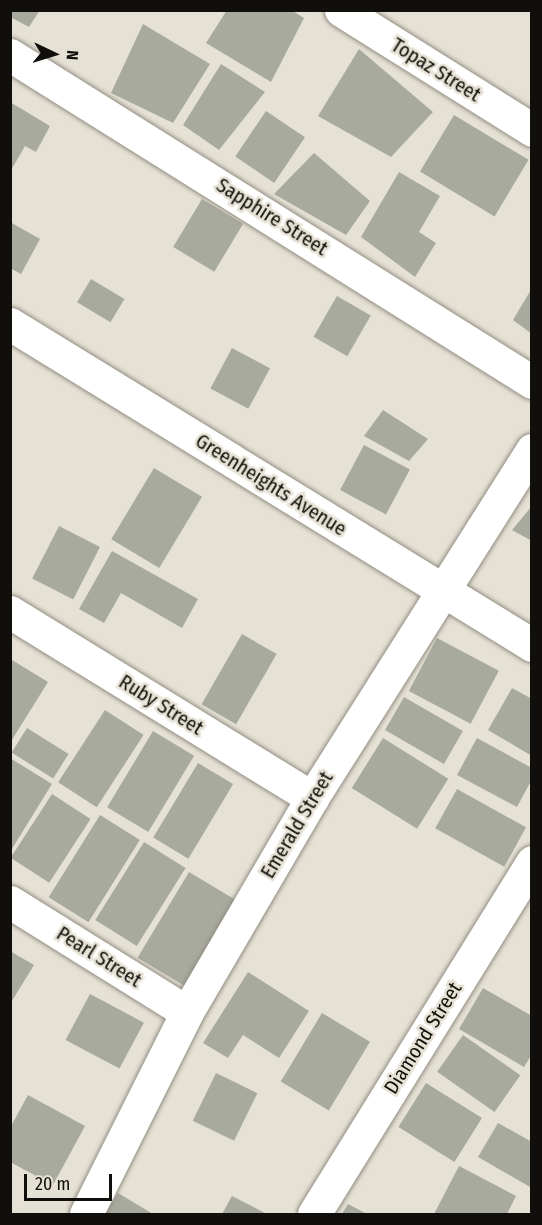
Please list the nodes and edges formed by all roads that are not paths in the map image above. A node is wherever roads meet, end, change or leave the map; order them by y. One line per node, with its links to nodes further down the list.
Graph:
1 (340, 10): 3 (street, Topaz Street)
2 (10, 55): 5 (street, Sapphire Street)
3 (531, 130)
4 (10, 324): 7 (street, Greenheights Avenue)
5 (531, 382)
6 (531, 450): 7 (street, Emerald Street)
7 (440, 590): 9 (street, Greenheights Avenue); 10 (street, Emerald Street)
8 (10, 612): 10 (street, Ruby Street)
9 (531, 645)
10 (312, 798): 13 (street, Emerald Street)
11 (531, 862): 15 (street, Diamond Street)
12 (10, 902): 13 (street, Pearl Street)
13 (187, 1012): 14 (street, Emerald Street)
14 (86, 1215)
15 (315, 1215)

